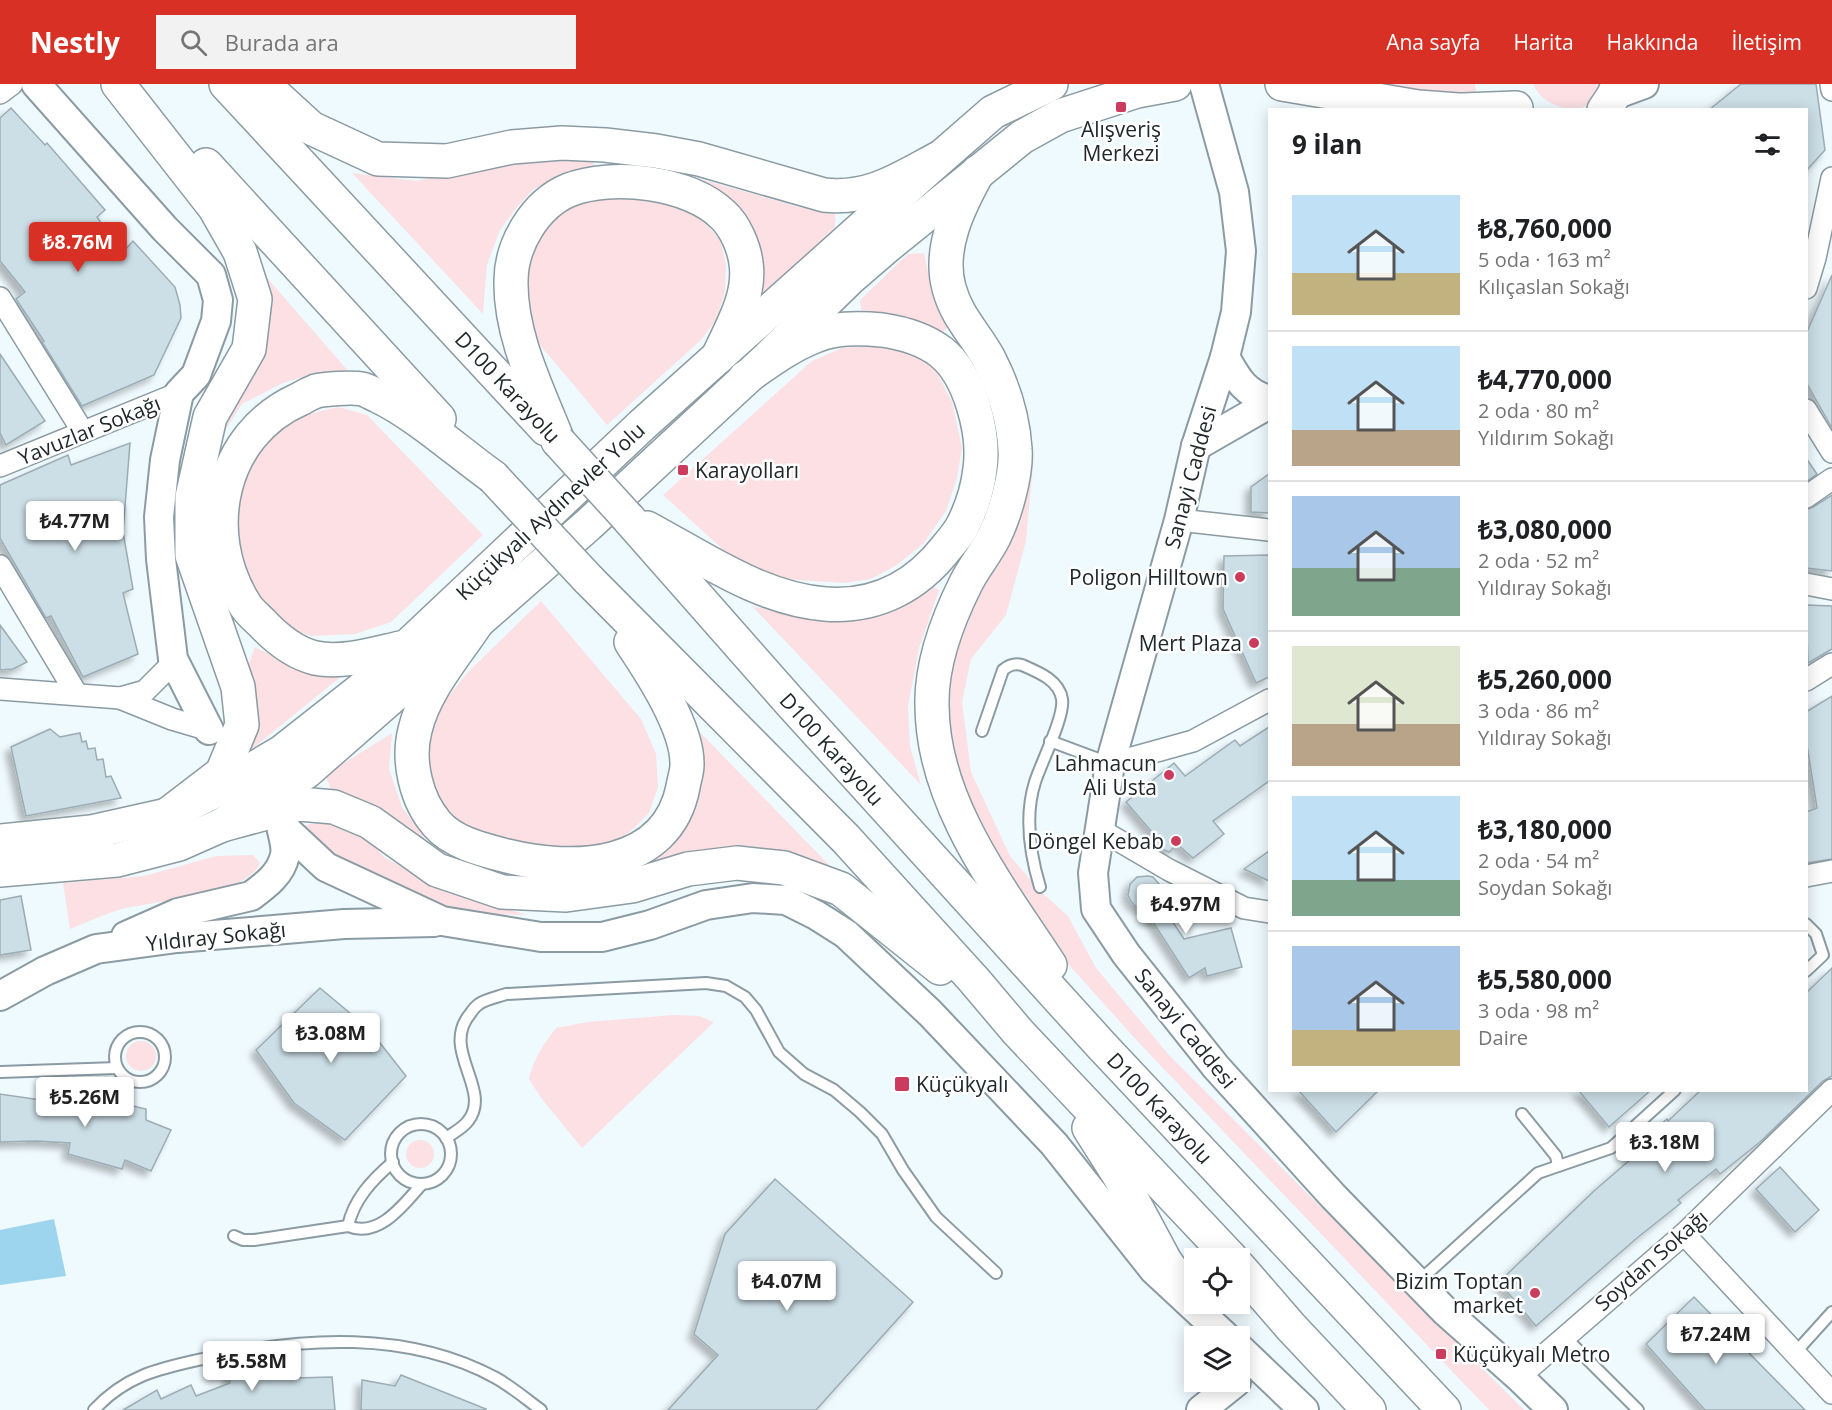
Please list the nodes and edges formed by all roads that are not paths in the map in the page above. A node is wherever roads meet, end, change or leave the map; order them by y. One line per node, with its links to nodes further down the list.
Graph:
1 (12, 84): 14 (street)
2 (36, 84): 28 (main road)
3 (118, 84): 60 (main road)
4 (131, 84): 37 (main road)
5 (226, 84): 33 (main road, D100 Karayolu)
6 (263, 84): 19 (main road)
7 (1051, 84): 19 (main road, Küçükyalı Aydınevler Yolu)
8 (1175, 84): 20 (main road, Küçükyalı Aydınevler Yolu)
9 (1204, 84): 26 (main road, Sanayi Caddesi)
10 (1282, 84): 17 (main road)
11 (1644, 84): 15 (main road)
12 (1831, 84): 13 (street)
13 (1832, 90)
14 (0, 93)
15 (1612, 96)
16 (1513, 100): 18 (main road)
17 (1431, 108)
18 (1473, 108)
19 (941, 157): 25 (main road, Küçükyalı Aydınevler Yolu)
20 (978, 172): 27 (main road, Küçükyalı Aydınevler Yolu); 75 (main road)
21 (1832, 178): 22 (street)
22 (1818, 251): 23 (street)
23 (1808, 282)
24 (0, 298): 32 (street)
25 (718, 357): 33 (main road); 48 (main road, Küçükyalı Aydınevler Yolu)
26 (1225, 357): 29 (main road); 34 (main road, Sanayi Caddesi)
27 (745, 378): 40 (main road); 47 (main road, Küçükyalı Aydınevler Yolu)
28 (179, 393): 32 (street, Yavuzlar Sokağı); 49 (main road)
29 (1268, 402)
30 (1268, 403): 34 (main road)
31 (1808, 413): 35 (street)
32 (83, 432): 36 (street, Yavuzlar Sokağı)
33 (558, 441): 40 (main road, D100 Karayolu, bridge)
34 (1196, 446): 41 (main road, Sanayi Caddesi)
35 (1832, 452)
36 (0, 466)
37 (493, 477): 44 (main road, bridge); 48 (main road)
38 (1832, 479): 39 (street)
39 (1808, 496)
40 (628, 518): 75 (main road, D100 Karayolu)
41 (1179, 520): 42 (street); 59 (main road, Sanayi Caddesi)
42 (1268, 530)
43 (0, 566): 53 (street)
44 (588, 579): 47 (main road); 74 (main road)
45 (1808, 584): 46 (street)
46 (1832, 589)
47 (476, 624): 61 (main road, Küçükyalı Aydınevler Yolu)
48 (405, 647): 60 (main road, Küçükyalı Aydınevler Yolu)
49 (174, 659): 54 (street); 56 (main road)
50 (1832, 664): 51 (street)
51 (1808, 679)
52 (0, 689): 53 (street)
53 (76, 693): 54 (street)
54 (120, 698): 56 (street)
55 (1268, 701): 59 (street)
56 (209, 730)
57 (982, 731): 58 (lane)
58 (1050, 741): 59 (lane); 67 (lane)
59 (1110, 764): 62 (main road, Sanayi Caddesi)
60 (167, 815): 63 (main road, Küçükyalı Aydınevler Yolu)
61 (222, 825): 64 (main road); 74 (main road)
62 (1099, 830): 68 (street); 92 (main road, Sanayi Caddesi)
63 (0, 841)
64 (0, 870)
65 (1832, 871): 66 (street)
66 (1808, 876)
67 (1040, 887)
68 (1268, 912)
69 (442, 921): 71 (main road, Yıldıray Sokağı); 71 (main road); 94 (main road)
70 (1808, 926): 72 (lane)
71 (96, 949): 73 (main road, Yıldıray Sokağı)
72 (1808, 969)
73 (0, 996)
74 (1018, 1032): 77 (main road)
75 (1101, 1045): 106 (main road, D100 Karayolu)
76 (117, 1068): 76 (lane); 78 (lane)
77 (1051, 1068): 89 (main road); 94 (main road)
78 (0, 1072)
79 (1832, 1090): 87 (street, Soydan Sokağı)
80 (1673, 1092): 84 (lane)
81 (1522, 1114): 84 (lane)
82 (446, 1138): 83 (lane); 85 (lane); 90 (lane)
83 (393, 1162): 85 (lane); 86 (lane)
84 (1558, 1166): 92 (lane)
85 (422, 1184): 86 (lane)
86 (348, 1226): 88 (lane)
87 (1684, 1234): 95 (street, Soydan Sokağı); 96 (street)
88 (234, 1236)
89 (1222, 1248)
90 (996, 1273)
91 (1250, 1280): 105 (main road)
92 (1417, 1282): 98 (main road, Sanayi Caddesi)
93 (1832, 1312): 96 (lane)
94 (1205, 1316)
95 (1565, 1336): 98 (street, Soydan Sokağı); 108 (lane)
96 (1795, 1353): 100 (street)
97 (1250, 1373): 104 (main road)
98 (1519, 1377): 107 (main road, Sanayi Caddesi)
99 (1219, 1392): 103 (main road)
100 (1832, 1393)
101 (94, 1410): 102 (lane)
102 (541, 1410)
103 (1201, 1410)
104 (1304, 1410)
105 (1369, 1410)
106 (1444, 1410)
107 (1553, 1410)
108 (1638, 1410)

